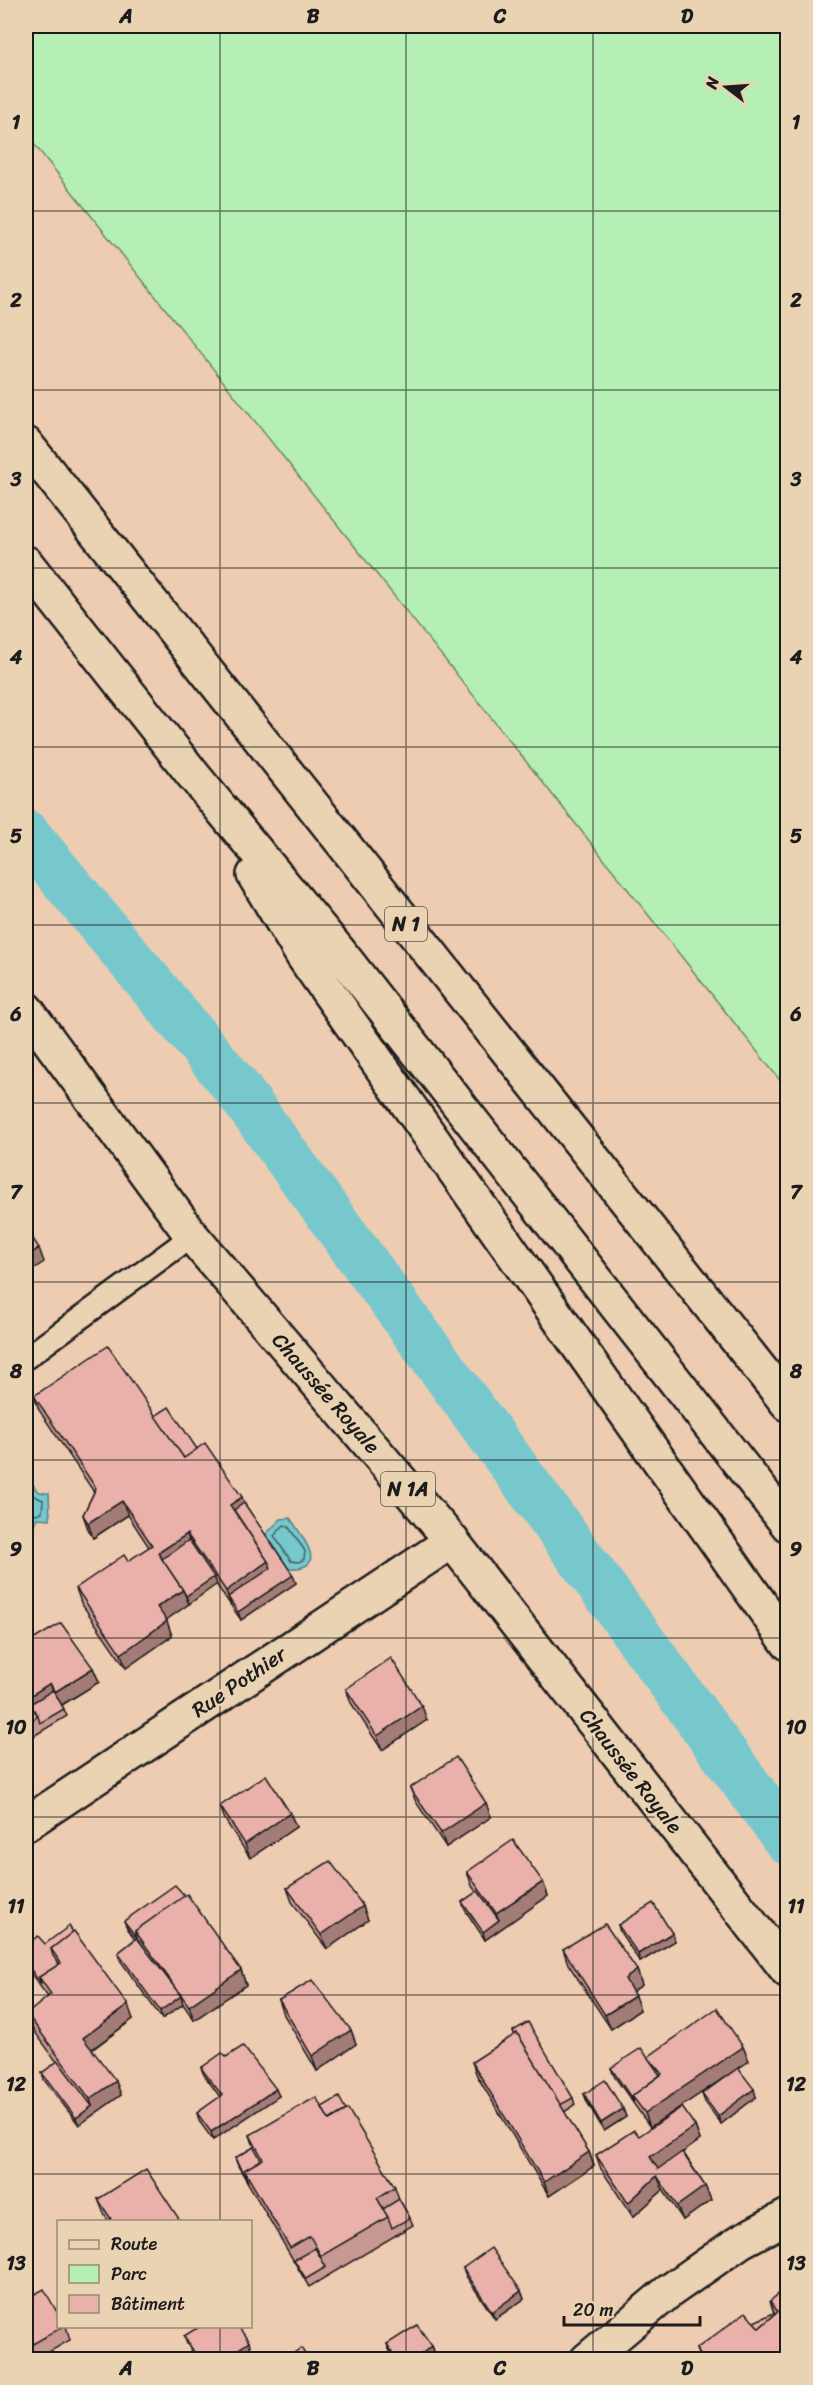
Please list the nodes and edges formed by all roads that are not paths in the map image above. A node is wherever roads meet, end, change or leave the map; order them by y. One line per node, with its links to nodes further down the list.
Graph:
1 (26, 444): 7 (main road, N 1)
2 (26, 563): 3 (main road)
3 (194, 776): 8 (main road); 10 (main road)
4 (26, 1009): 5 (main road, Chaussée Royale / N 1A)
5 (192, 1236): 6 (lane); 9 (main road, Chaussée Royale / N 1A)
6 (26, 1358)
7 (788, 1404)
8 (788, 1525)
9 (452, 1541): 11 (main road, Rue Pothier); 12 (main road, Chaussée Royale / N 1A)
10 (788, 1643)
11 (26, 1824)
12 (788, 1971)
13 (788, 2216): 14 (main road)
14 (587, 2360)

